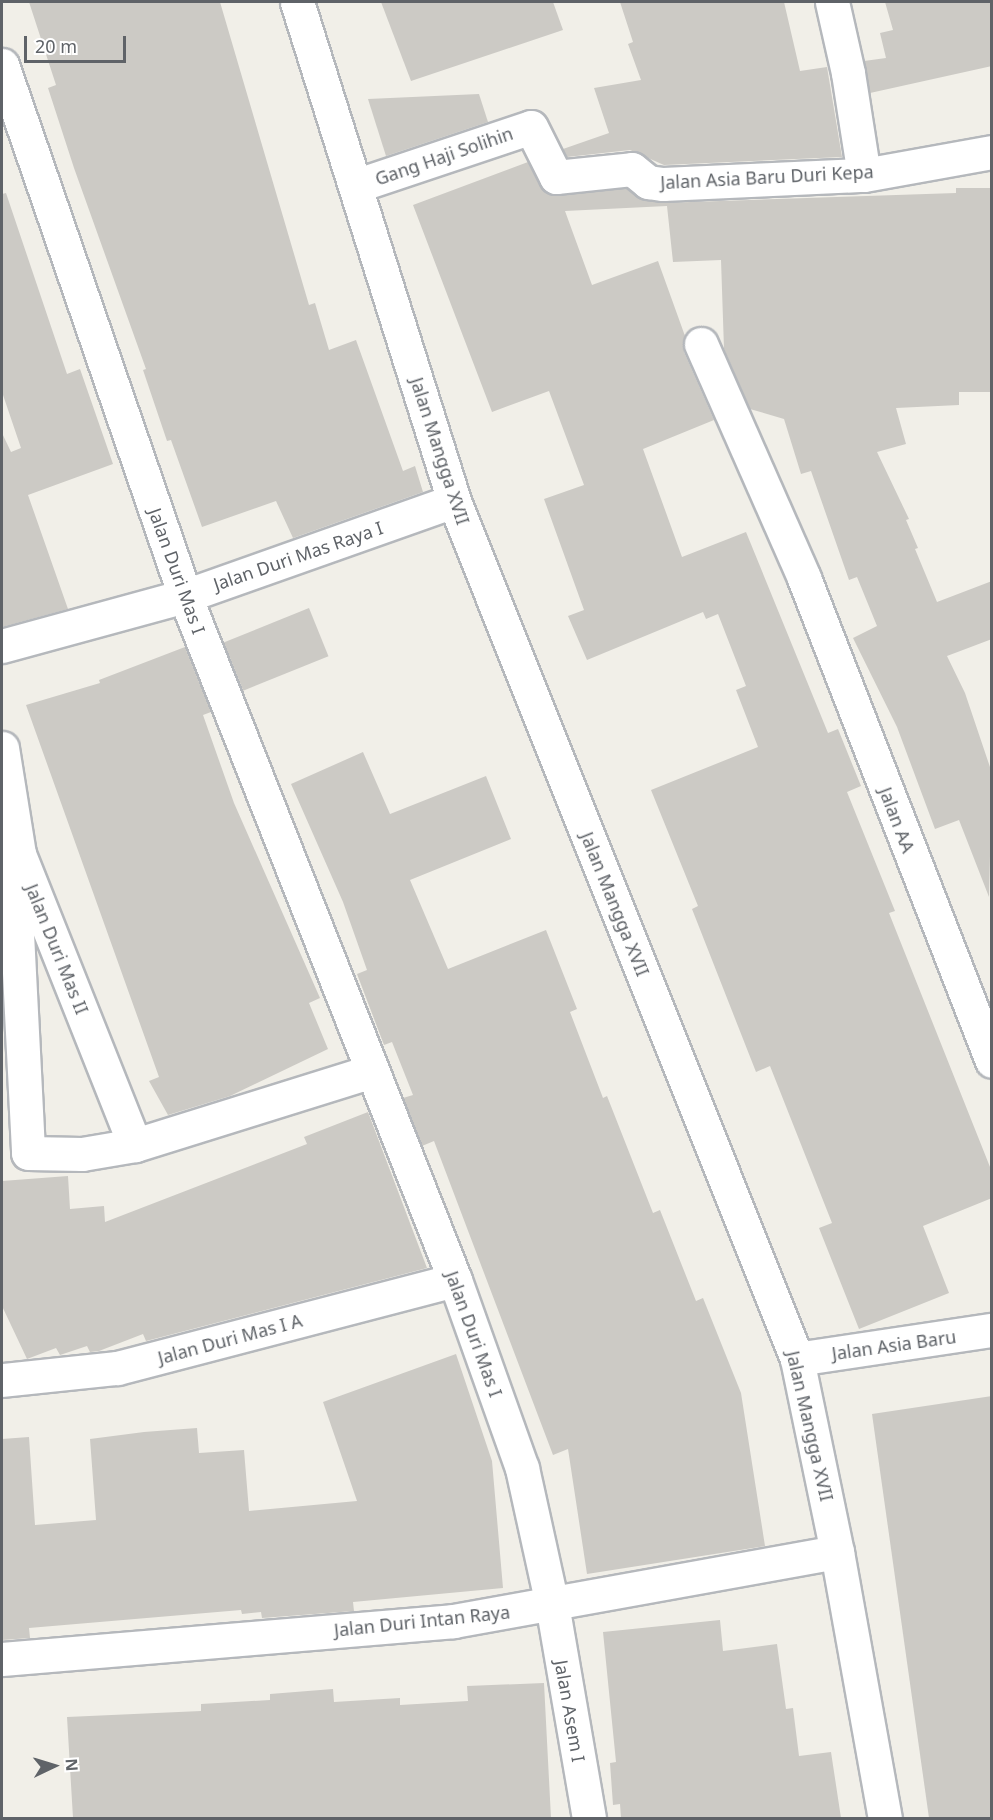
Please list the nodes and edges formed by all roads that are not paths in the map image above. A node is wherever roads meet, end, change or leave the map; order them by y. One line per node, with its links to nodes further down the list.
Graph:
1 (297, 2): 7 (street, Jalan Mangga XVII)
2 (832, 2): 6 (street)
3 (2, 64): 10 (street, Jalan Duri Mas I)
4 (531, 127): 6 (street, Jalan Asia Baru Duri Kepa); 7 (street, Gang Haji Solihin)
5 (992, 152): 6 (street, Jalan Asia Baru Duri Kepa)
6 (864, 175)
7 (358, 185): 9 (street, Jalan Mangga XVII)
8 (701, 344): 14 (street, Jalan AA)
9 (454, 501): 10 (street, Jalan Duri Mas Raya I); 19 (street, Jalan Mangga XVII)
10 (185, 596): 11 (street, Jalan Duri Mas Raya I); 15 (street, Jalan Duri Mas I)
11 (2, 646)
12 (2, 748): 13 (street, Jalan Duri Mas II)
13 (20, 854): 16 (street, Jalan Duri Mas II); 16 (street)
14 (992, 1061)
15 (372, 1071): 16 (street); 17 (street, Jalan Duri Mas I)
16 (135, 1145)
17 (455, 1280): 20 (street, Jalan Duri Mas I A); 22 (street, Jalan Duri Mas I)
18 (992, 1330): 19 (street, Jalan Asia Baru)
19 (797, 1359): 21 (street, Jalan Mangga XVII)
20 (2, 1380)
21 (837, 1552): 22 (street, Jalan Duri Intan Raya); 25 (street, Jalan Mangga XVII)
22 (552, 1604): 23 (street, Jalan Duri Intan Raya); 24 (street, Jalan Asem I)
23 (2, 1659)
24 (590, 1818)
25 (885, 1818)

